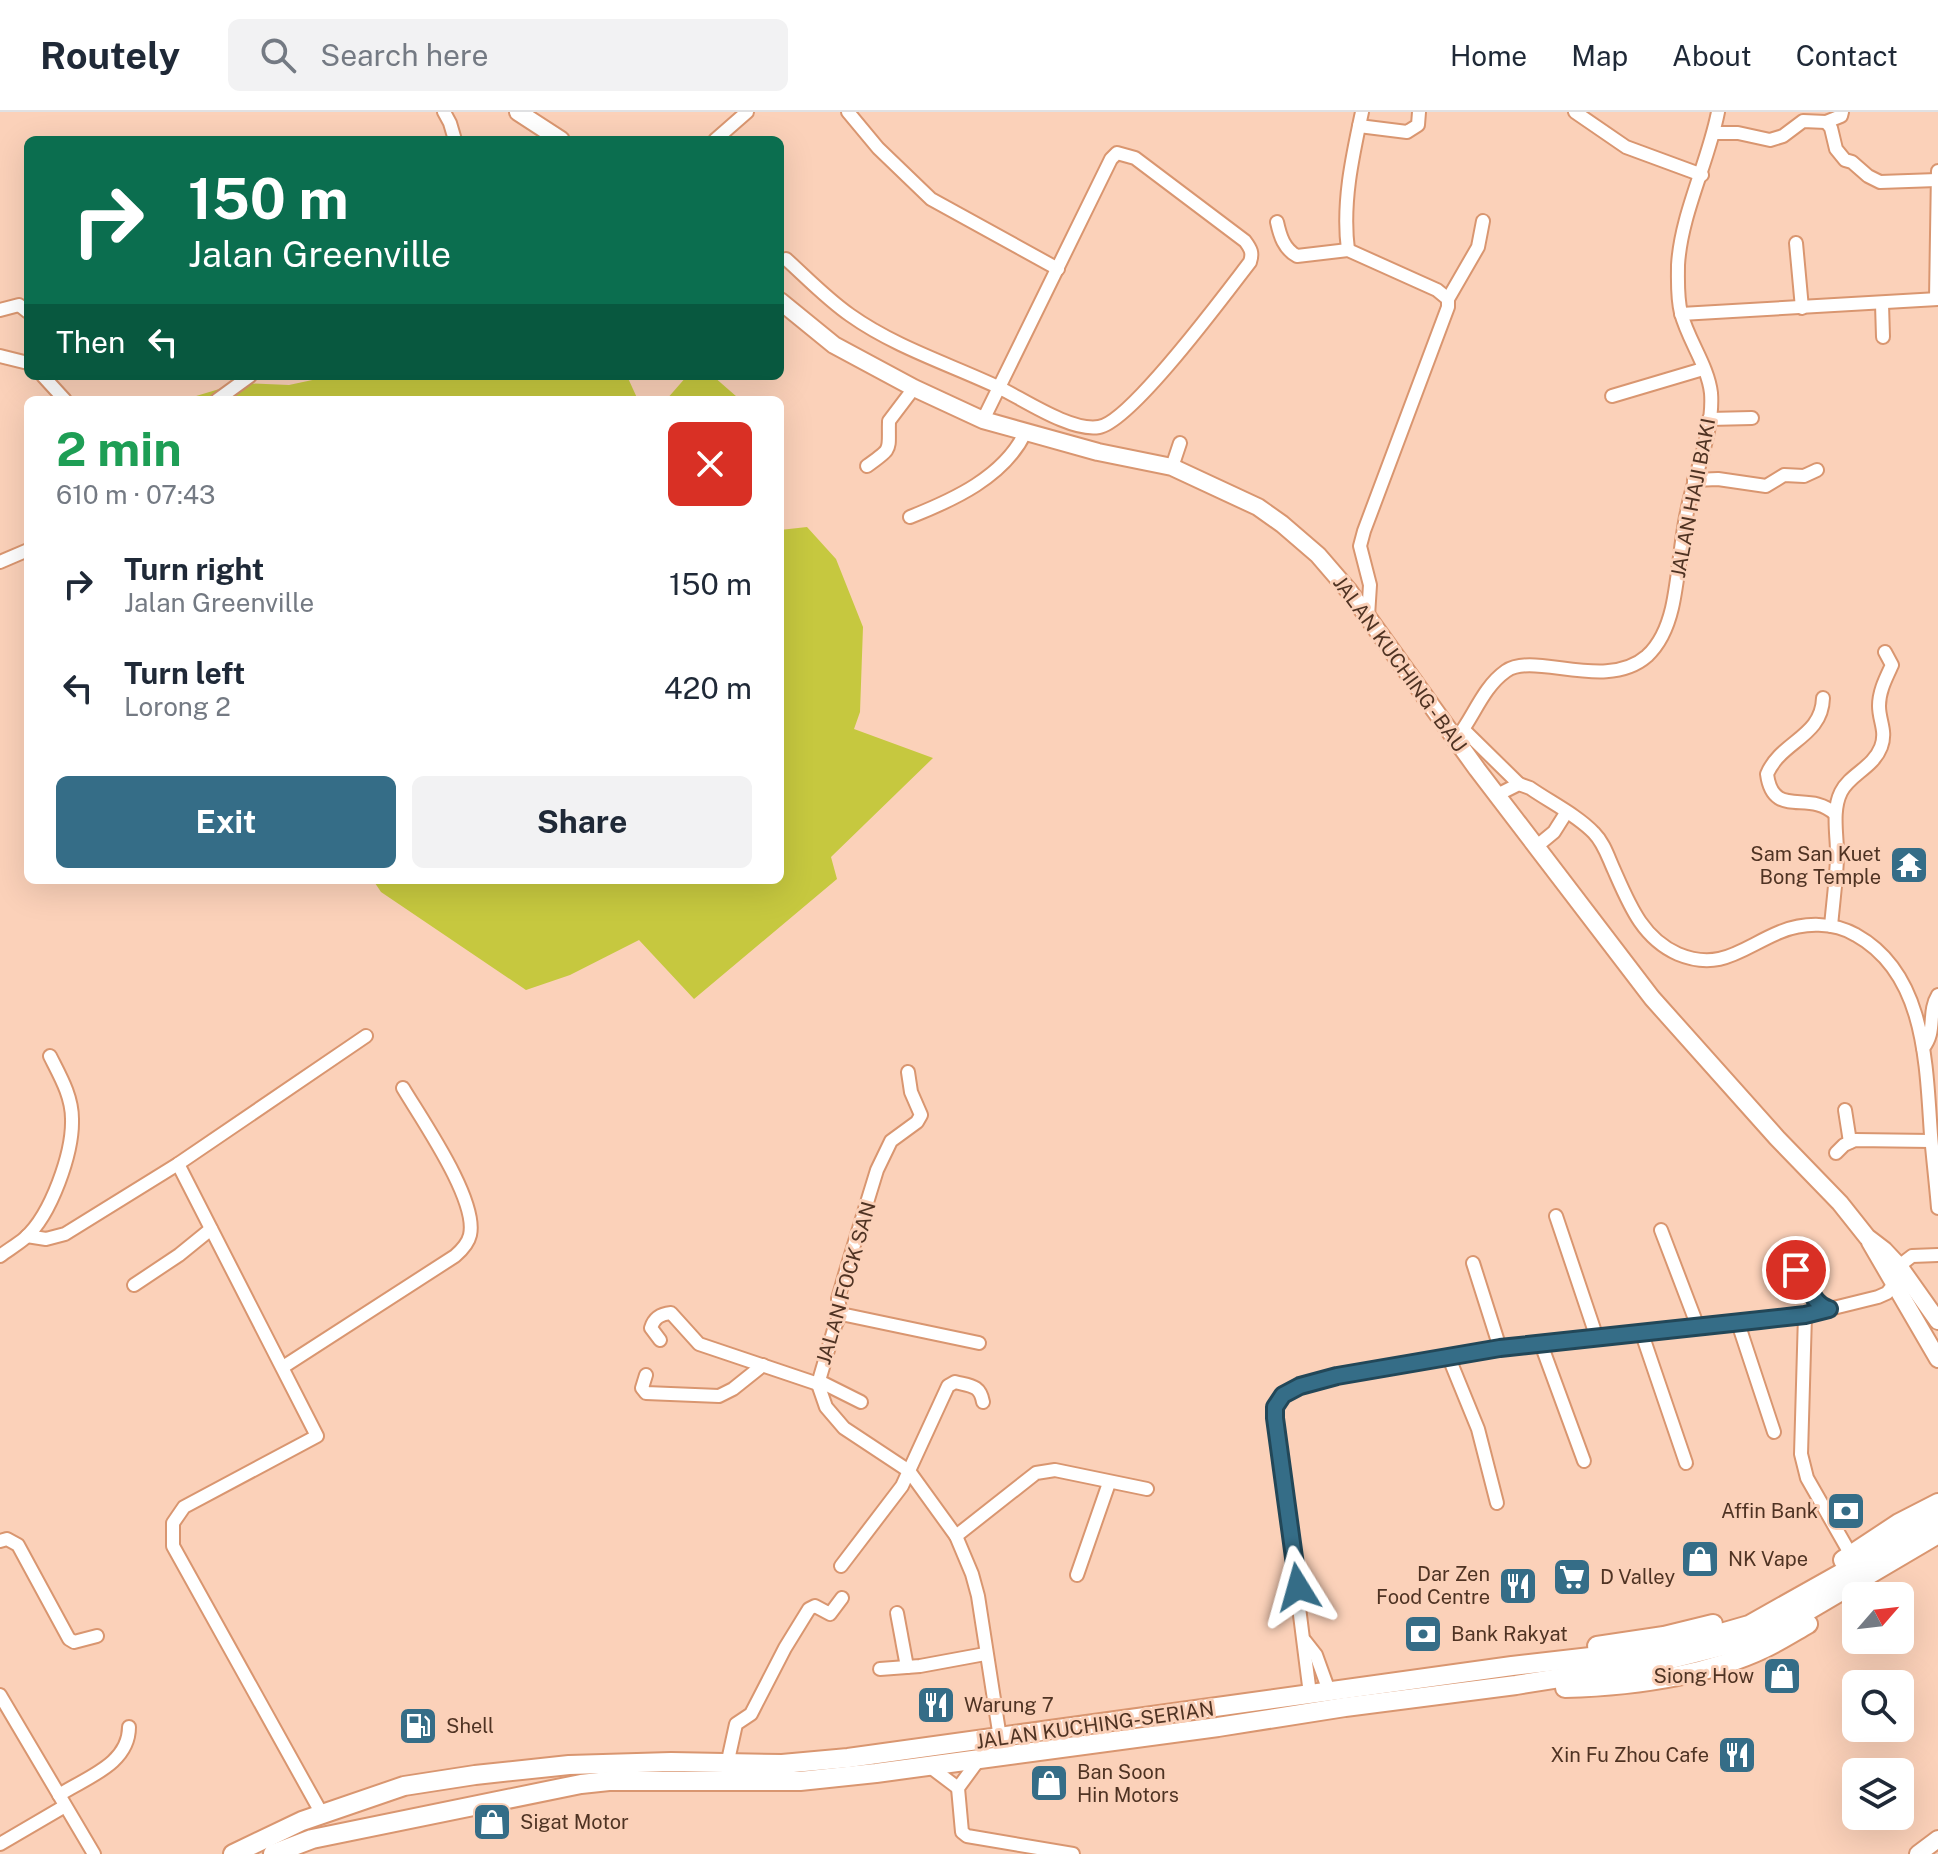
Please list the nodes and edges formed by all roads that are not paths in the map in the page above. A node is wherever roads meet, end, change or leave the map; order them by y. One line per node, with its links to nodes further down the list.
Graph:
1 (444, 112): 14 (street)
2 (518, 112): 10 (main road)
3 (747, 112): 16 (street)
4 (848, 112): 24 (street)
5 (1362, 112): 12 (street)
6 (1419, 112): 12 (street)
7 (1575, 112): 17 (street)
8 (1718, 112): 13 (street, JALAN HAJI BAKI)
9 (1842, 112): 11 (street)
10 (538, 117): 15 (main road)
11 (1826, 122): 13 (street); 18 (street)
12 (1359, 126): 22 (street)
13 (1714, 133): 17 (street, JALAN HAJI BAKI)
14 (454, 136)
15 (552, 136)
16 (720, 136)
17 (1702, 175): 32 (street, JALAN HAJI BAKI)
18 (1937, 175): 26 (street)
19 (1483, 221): 25 (street)
20 (1277, 222): 22 (street)
21 (1796, 243): 29 (street)
22 (1348, 250): 25 (street)
23 (786, 259): 40 (street)
24 (1058, 269): 40 (street); 40 (street)
25 (1448, 299): 56 (street)
26 (1937, 299): 28 (street)
27 (784, 304): 39 (main road, JALAN KUCHING - BAU)
28 (1882, 304): 29 (street); 33 (street)
29 (1802, 308): 32 (street)
30 (24, 309): 31 (street)
31 (0, 310)
32 (1681, 314): 36 (street, JALAN HAJI BAKI)
33 (1883, 337)
34 (0, 356): 35 (street)
35 (24, 362)
36 (1703, 369): 43 (street); 45 (street, JALAN HAJI BAKI)
37 (47, 380): 41 (street)
38 (246, 380): 42 (street)
39 (914, 388): 46 (main road, JALAN KUCHING - BAU); 49 (street)
40 (999, 388): 46 (street)
41 (61, 396)
42 (223, 396)
43 (1612, 396)
44 (1752, 418): 45 (street)
45 (1709, 419): 52 (street, JALAN HAJI BAKI)
46 (983, 420): 47 (main road, JALAN KUCHING - BAU)
47 (1025, 433): 50 (main road, JALAN KUCHING - BAU); 53 (street)
48 (1180, 443): 50 (street)
49 (867, 466)
50 (1172, 467): 56 (main road, JALAN KUCHING - BAU)
51 (1817, 470): 52 (street)
52 (1694, 480): 59 (street, JALAN HAJI BAKI)
53 (910, 517)
54 (24, 552): 55 (street)
55 (0, 562)
56 (1368, 616): 59 (main road, JALAN KUCHING - BAU)
57 (1885, 652): 63 (street)
58 (1823, 698): 63 (street)
59 (1460, 734): 60 (street); 61 (main road, JALAN KUCHING - BAU)
60 (1519, 784): 61 (street); 62 (street)
61 (1497, 795): 64 (main road, JALAN KUCHING - BAU)
62 (1566, 813): 64 (street); 65 (street)
63 (1835, 814): 65 (street)
64 (1537, 846): 82 (main road, JALAN KUCHING - BAU)
65 (1831, 926): 68 (street)
66 (1938, 995): 68 (street)
67 (366, 1036): 76 (street)
68 (1923, 1048): 73 (street)
69 (50, 1056): 81 (street)
70 (908, 1072): 91 (street, JALAN FOCK SAN)
71 (403, 1088): 105 (street)
72 (1845, 1110): 74 (street)
73 (1931, 1141): 74 (street); 77 (street)
74 (1850, 1142): 75 (street)
75 (1836, 1153)
76 (178, 1164): 79 (street); 81 (street)
77 (1938, 1208)
78 (1556, 1216): 97 (street)
79 (211, 1229): 89 (street); 105 (street)
80 (1661, 1230): 95 (street)
81 (27, 1236): 84 (street)
82 (1867, 1237): 86 (main road, JALAN KUCHING - BAU); 88 (main road, JALAN KUCHING - BAU)
83 (1938, 1255): 86 (street)
84 (0, 1256)
85 (1473, 1263): 101 (street)
86 (1899, 1266): 93 (main road, JALAN KUCHING - BAU)
87 (1796, 1270): 90 (street)
88 (1894, 1284): 90 (street); 103 (main road, JALAN KUCHING - BAU)
89 (134, 1285)
90 (1829, 1309): 92 (street)
91 (841, 1314): 99 (street); 107 (street, JALAN FOCK SAN)
92 (1805, 1315): 94 (street); 123 (street)
93 (1938, 1321)
94 (1738, 1323): 95 (street); 110 (street)
95 (1698, 1327): 96 (street)
96 (1642, 1334): 97 (street); 112 (street)
97 (1597, 1338): 100 (street)
98 (660, 1340): 104 (street)
99 (979, 1343)
100 (1541, 1344): 101 (street); 111 (street)
101 (1500, 1348): 102 (street)
102 (1449, 1358): 116 (street); 132 (street)
103 (1938, 1359)
104 (763, 1365): 106 (street); 107 (street)
105 (283, 1367): 148 (street)
106 (646, 1375)
107 (819, 1383): 108 (street); 113 (street, JALAN FOCK SAN)
108 (861, 1402)
109 (983, 1402): 113 (street)
110 (1774, 1432)
111 (1584, 1461)
112 (1686, 1463)
113 (909, 1471): 120 (street, JALAN FOCK SAN); 124 (street)
114 (1109, 1483): 115 (street); 120 (street); 125 (street)
115 (1147, 1489)
116 (1497, 1503)
117 (1938, 1503): 123 (highway)
118 (1938, 1519): 130 (highway, JALAN KUCHING-SERIAN)
119 (1938, 1534): 130 (highway, JALAN KUCHING-SERIAN)
120 (956, 1536): 133 (street, JALAN FOCK SAN)
121 (0, 1541): 131 (street)
122 (1935, 1550): 126 (highway)
123 (1851, 1555): 134 (highway)
124 (841, 1566)
125 (1077, 1575)
126 (1882, 1582)
127 (842, 1598): 144 (street)
128 (1842, 1605): 137 (highway)
129 (897, 1613): 135 (street)
130 (1750, 1631): 134 (highway, JALAN KUCHING-SERIAN); 137 (highway, JALAN KUCHING-SERIAN)
131 (97, 1636)
132 (1305, 1641): 138 (street); 139 (street)
133 (985, 1654): 135 (street); 142 (street, JALAN FOCK SAN)
134 (1512, 1666): 138 (highway, JALAN KUCHING-SERIAN)
135 (907, 1667): 136 (street)
136 (880, 1669)
137 (1516, 1685): 143 (highway, JALAN KUCHING-SERIAN)
138 (1329, 1691): 139 (highway, JALAN KUCHING-SERIAN)
139 (1310, 1694): 142 (highway, JALAN KUCHING-SERIAN)
140 (0, 1695): 147 (street)
141 (129, 1727): 147 (street)
142 (1000, 1738): 144 (highway, JALAN KUCHING-SERIAN)
143 (980, 1758): 145 (highway, JALAN KUCHING-SERIAN); 146 (street)
144 (727, 1765): 148 (highway, JALAN KUCHING-SERIAN)
145 (929, 1766): 146 (street); 154 (highway, JALAN KUCHING-SERIAN)
146 (958, 1788): 151 (street)
147 (62, 1801): 150 (street); 152 (street)
148 (322, 1814): 153 (highway, JALAN KUCHING-SERIAN)
149 (1938, 1839): 156 (main road)
150 (0, 1844)
151 (1030, 1851): 155 (street)
152 (94, 1854)
153 (233, 1854)
154 (273, 1854)
155 (1073, 1854)
156 (1918, 1854)

